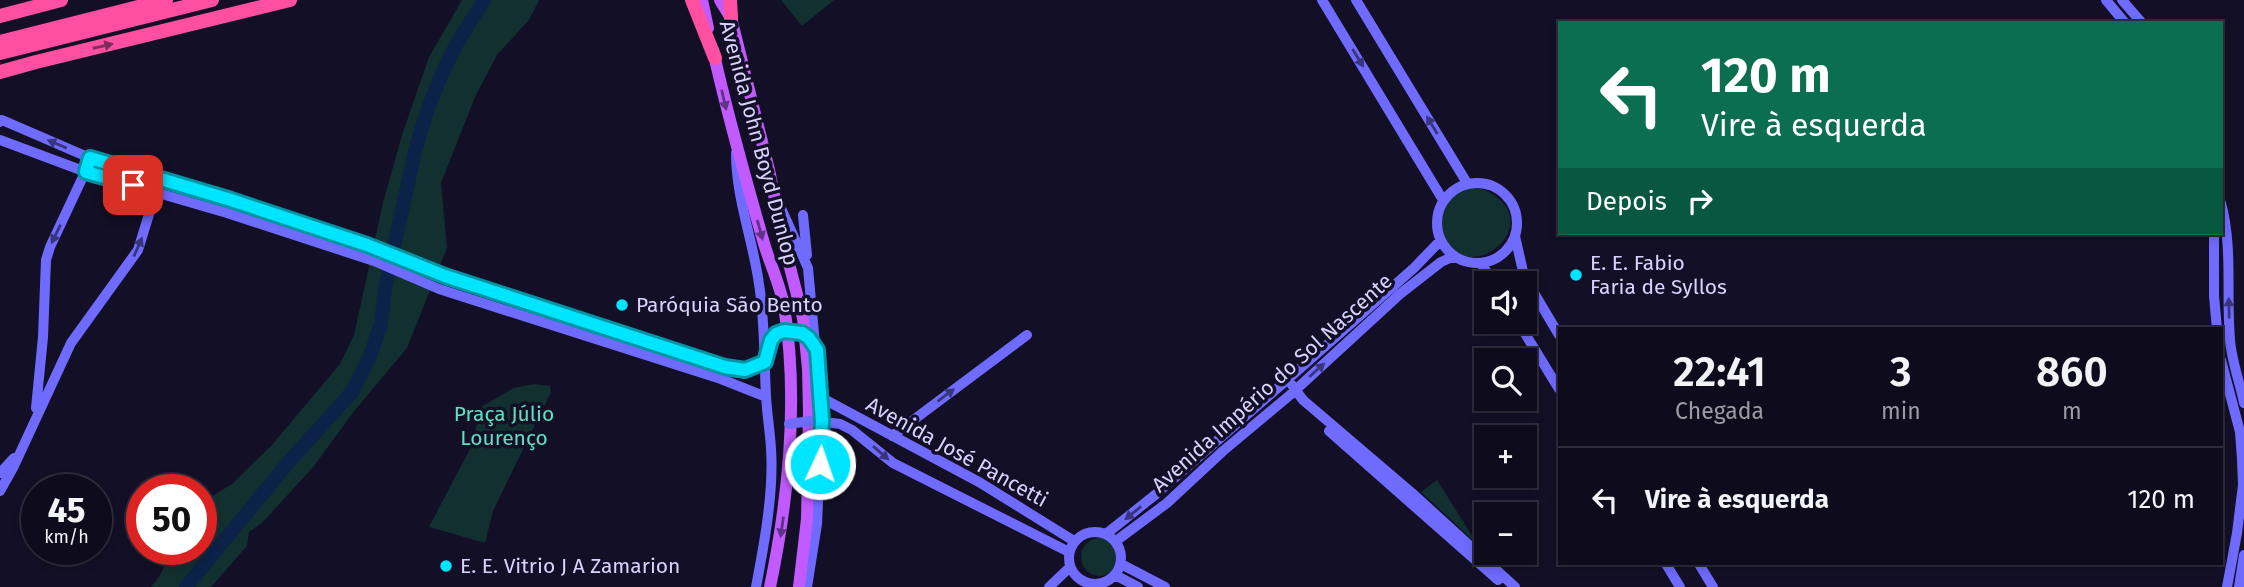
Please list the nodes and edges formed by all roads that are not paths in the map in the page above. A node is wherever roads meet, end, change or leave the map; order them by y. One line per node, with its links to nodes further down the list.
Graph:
1 (61, 0): 13 (highway)
2 (166, 0): 19 (highway)
3 (212, 0): 20 (highway)
4 (290, 0): 22 (highway, one-way to 4)
5 (692, 0): 21 (highway)
6 (702, 0): 21 (main road, Avenida John Boyd Dunlop)
7 (720, 0): 16 (main road, Avenida John Boyd Dunlop)
8 (730, 0): 16 (highway)
9 (1322, 0): 34 (street, one-way to 34)
10 (1356, 0): 32 (street, one-way to 10)
11 (2106, 0): 17 (street)
12 (2122, 0): 18 (street)
13 (45, 5): 14 (highway); 15 (highway)
14 (0, 10)
15 (0, 16)
16 (731, 18): 29 (main road, Avenida John Boyd Dunlop)
17 (2122, 21)
18 (2140, 21)
19 (0, 42)
20 (0, 52)
21 (715, 58): 27 (main road, Avenida John Boyd Dunlop, one-way to 27)
22 (36, 62): 23 (highway); 24 (highway)
23 (0, 66)
24 (0, 75)
25 (1, 121): 28 (street, one-way to 25)
26 (0, 140): 30 (street)
27 (736, 141): 49 (street); 75 (main road, Avenida John Boyd Dunlop, one-way to 75)
28 (90, 158): 30 (street); 31 (street)
29 (769, 170): 42 (street); 76 (main road, Avenida John Boyd Dunlop)
30 (86, 172): 33 (street); 60 (street, one-way to 60)
31 (160, 179): 33 (street); 49 (street)
32 (1467, 183): 34 (street); 38 (street)
33 (156, 192): 59 (street); 60 (street, one-way to 33)
34 (1443, 200): 39 (street)
35 (2223, 210): 51 (street, one-way to 35)
36 (803, 215): 42 (street)
37 (2214, 235): 44 (street)
38 (1515, 236): 41 (street); 45 (street)
39 (1440, 241): 40 (street); 52 (street, Avenida Império do Sol Nascente)
40 (1456, 258): 41 (street); 55 (street, Avenida Império do Sol Nascente, one-way to 40)
41 (1481, 263): 43 (street)
42 (808, 268): 48 (street)
43 (1486, 271)
44 (2217, 327)
45 (1558, 333)
46 (1525, 334): 54 (street)
47 (1027, 335): 62 (street, one-way to 47)
48 (817, 350): 49 (street, bridge); 56 (street)
49 (765, 362): 59 (street)
50 (2223, 369): 53 (street)
51 (2238, 376): 53 (street); 58 (street)
52 (1285, 381): 55 (street); 64 (street, Avenida Império do Sol Nascente, one-way to 64)
53 (2226, 382): 57 (street)
54 (1558, 387)
55 (1292, 393): 65 (street, Avenida Império do Sol Nascente); 82 (street); 83 (street)
56 (820, 397): 61 (street); 62 (street, Avenida José Pancetti)
57 (2230, 399): 58 (street); 86 (street)
58 (2243, 399)
59 (767, 402): 61 (street, Avenida José Pancetti, bridge); 74 (street)
60 (35, 421): 63 (street)
61 (822, 421): 66 (street, Avenida José Pancetti, one-way to 66); 77 (street)
62 (892, 436): 66 (street, Avenida José Pancetti)
63 (2, 482)
64 (1106, 534): 65 (street); 66 (street)
65 (1116, 541): 68 (street)
66 (1072, 547): 71 (street)
67 (2244, 555): 87 (street)
68 (1121, 564): 72 (street); 81 (street)
69 (1667, 565): 84 (street)
70 (1700, 565): 85 (street)
71 (1070, 567): 73 (street); 78 (street)
72 (1115, 575): 73 (street); 80 (street)
73 (1078, 578): 79 (street)
74 (756, 587)
75 (771, 587)
76 (799, 587)
77 (807, 587)
78 (1049, 587)
79 (1068, 587)
80 (1138, 587)
81 (1165, 587)
82 (1505, 587)
83 (1515, 587)
84 (1680, 587)
85 (1713, 587)
86 (2227, 587)
87 (2239, 587)

